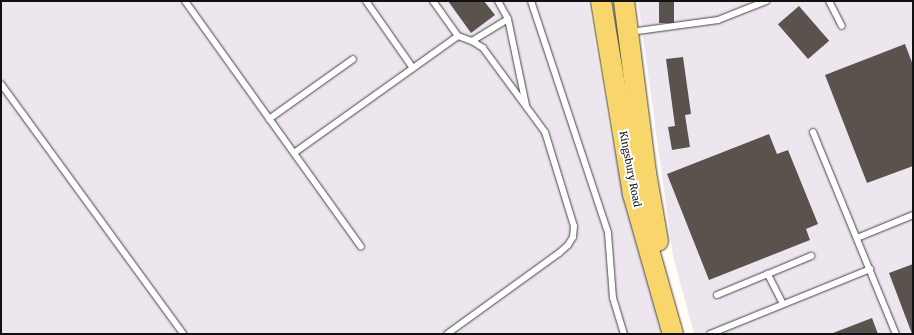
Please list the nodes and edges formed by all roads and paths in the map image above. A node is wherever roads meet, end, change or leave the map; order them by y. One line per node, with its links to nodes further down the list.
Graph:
1 (185, 1): 20 (lane)
2 (366, 1): 17 (lane)
3 (433, 1): 14 (lane)
4 (498, 1): 11 (lane)
5 (531, 1): 34 (lane)
6 (601, 1): 23 (main road, Kingsbury Road)
7 (613, 1): 23 (main road)
8 (624, 1): 13 (main road, Kingsbury Road)
9 (766, 1): 13 (lane)
10 (829, 1): 12 (lane)
11 (508, 19): 15 (lane); 19 (lane)
12 (842, 26)
13 (628, 32): 35 (main road, Kingsbury Road)
14 (458, 36): 15 (lane); 17 (lane)
15 (472, 41): 19 (lane)
16 (353, 60): 20 (lane)
17 (413, 68): 22 (lane)
18 (1, 84): 32 (lane)
19 (527, 107): 33 (lane)
20 (269, 119): 22 (lane)
21 (813, 132): 25 (lane)
22 (294, 153): 26 (lane)
23 (633, 194): 35 (main road, Kingsbury Road)
24 (913, 215): 25 (lane)
25 (857, 238): 28 (lane)
26 (361, 247)
27 (812, 256): 29 (lane)
28 (870, 269): 31 (lane); 37 (lane)
29 (768, 274): 30 (lane); 31 (lane)
30 (718, 295)
31 (782, 304): 36 (lane)
32 (183, 334)
33 (447, 334)
34 (624, 334)
35 (674, 334)
36 (710, 334)
37 (896, 334)

